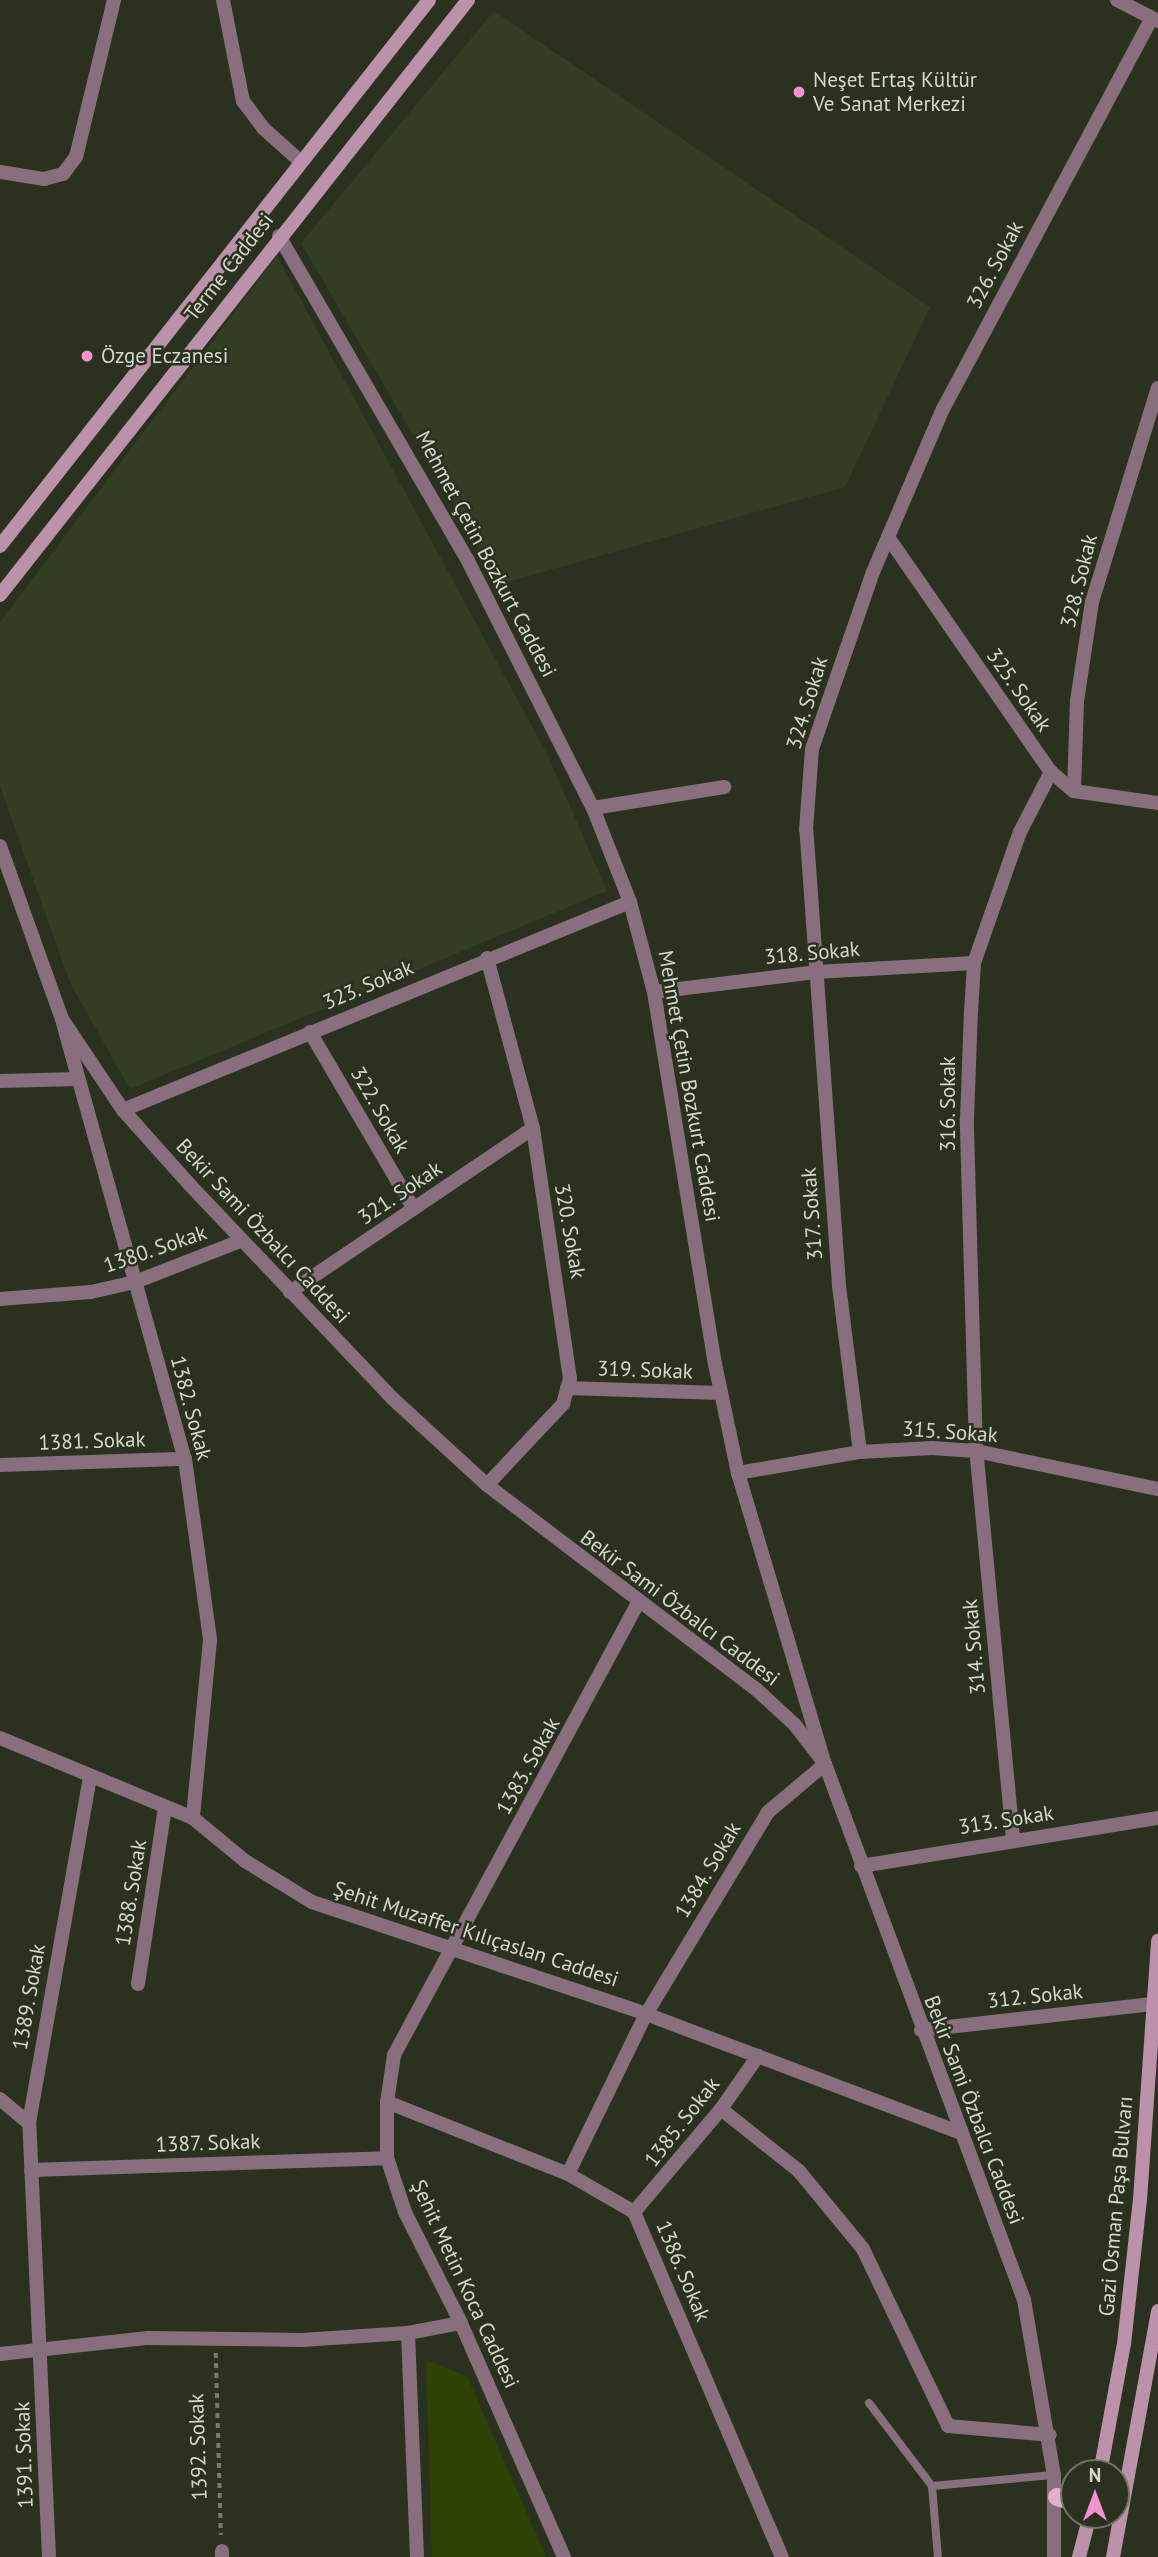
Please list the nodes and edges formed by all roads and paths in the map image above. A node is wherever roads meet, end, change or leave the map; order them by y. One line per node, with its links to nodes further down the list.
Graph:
1 (114, 0): 8 (street)
2 (223, 0): 7 (street)
3 (429, 0): 7 (main road, Terme Caddesi)
4 (468, 0): 9 (main road, Terme Caddesi)
5 (1116, 0): 6 (street)
6 (1155, 20): 11 (street, 326. Sokak)
7 (300, 161): 12 (main road, Terme Caddesi)
8 (0, 172)
9 (279, 236): 13 (main road, Terme Caddesi); 18 (street, Mehmet Çetin Bozkurt Caddesi)
10 (1158, 388): 16 (street, 328. Sokak)
11 (888, 537): 14 (street, 325. Sokak); 23 (street, 324. Sokak)
12 (0, 546)
13 (0, 596)
14 (1051, 772): 16 (street, 325. Sokak); 22 (street, 316. Sokak)
15 (724, 787): 18 (street)
16 (1074, 790): 17 (street, 325. Sokak)
17 (1158, 803)
18 (593, 808): 20 (street, Mehmet Çetin Bozkurt Caddesi)
19 (0, 846): 25 (street, Bekir Sami Özbalcı Caddesi)
20 (630, 902): 21 (street, 323. Sokak); 24 (street, Mehmet Çetin Bozkurt Caddesi)
21 (487, 958): 26 (street, 323. Sokak); 30 (street, 320. Sokak)
22 (974, 963): 23 (street, 318. Sokak); 39 (street, 316. Sokak)
23 (816, 972): 24 (street, 318. Sokak); 38 (street, 317. Sokak)
24 (654, 992): 37 (street, Mehmet Çetin Bozkurt Caddesi)
25 (62, 1019): 27 (street, 1382. Sokak); 29 (street, Bekir Sami Özbalcı Caddesi)
26 (310, 1032): 29 (street, 323. Sokak); 31 (street, 322. Sokak)
27 (78, 1079): 28 (street); 33 (street, 1382. Sokak)
28 (0, 1082)
29 (123, 1110): 32 (street, Bekir Sami Özbalcı Caddesi)
30 (533, 1128): 31 (street, 321. Sokak); 36 (street, 320. Sokak)
31 (414, 1209): 34 (street, 321. Sokak)
32 (240, 1241): 33 (street, 1380. Sokak); 34 (street, Bekir Sami Özbalcı Caddesi)
33 (135, 1282): 35 (street, 1380. Sokak); 40 (street, 1382. Sokak)
34 (290, 1292): 43 (street, Bekir Sami Özbalcı Caddesi)
35 (0, 1299)
36 (567, 1388): 37 (street, 319. Sokak); 43 (street, 320. Sokak)
37 (721, 1393): 42 (street, Mehmet Çetin Bozkurt Caddesi)
38 (860, 1451): 39 (street, 315. Sokak); 42 (street, 315. Sokak)
39 (976, 1451): 44 (street, 315. Sokak); 52 (street, 314. Sokak)
40 (185, 1459): 41 (street, 1381. Sokak); 50 (street, 1382. Sokak)
41 (0, 1465)
42 (738, 1473): 47 (street, Mehmet Çetin Bozkurt Caddesi)
43 (487, 1485): 45 (street, Bekir Sami Özbalcı Caddesi)
44 (1158, 1489)
45 (638, 1603): 47 (street, Bekir Sami Özbalcı Caddesi); 55 (street, 1383. Sokak)
46 (0, 1738): 48 (street, Şehit Muzaffer Kılıçaslan Caddesi)
47 (825, 1764): 53 (street, Bekir Sami Özbalcı Caddesi); 58 (street, 1384. Sokak)
48 (90, 1777): 49 (street, Şehit Muzaffer Kılıçaslan Caddesi); 64 (street, 1389. Sokak)
49 (164, 1807): 50 (street, Şehit Muzaffer Kılıçaslan Caddesi); 56 (street, 1388. Sokak)
50 (193, 1818): 55 (street, Şehit Muzaffer Kılıçaslan Caddesi)
51 (1158, 1818): 52 (street, 313. Sokak)
52 (1013, 1839): 53 (street, 313. Sokak)
53 (861, 1866): 59 (street, Bekir Sami Özbalcı Caddesi)
54 (1158, 1941): 57 (main road, Gazi Osman Paşa Bulvarı)
55 (450, 1947): 58 (street, Şehit Muzaffer Kılıçaslan Caddesi); 62 (street, Şehit Metin Koca Caddesi)
56 (138, 1984)
57 (1153, 2004): 59 (street, 312. Sokak); 78 (main road, Gazi Osman Paşa Bulvarı)
58 (646, 2014): 60 (street, Şehit Muzaffer Kılıçaslan Caddesi); 68 (street, 1384. Sokak)
59 (921, 2030): 65 (street, Bekir Sami Özbalcı Caddesi)
60 (758, 2056): 63 (street, 1385. Sokak); 65 (street, Şehit Muzaffer Kılıçaslan Caddesi)
61 (0, 2099): 64 (street)
62 (387, 2102): 66 (street, Şehit Metin Koca Caddesi); 68 (street, 1386. Sokak)
63 (721, 2109): 69 (street, 1385. Sokak); 77 (street)
64 (29, 2123): 67 (street, 1389. Sokak)
65 (958, 2132): 77 (street, Bekir Sami Özbalcı Caddesi)
66 (387, 2158): 67 (street, 1387. Sokak); 71 (street, Şehit Metin Koca Caddesi)
67 (31, 2170): 74 (street, 1389. Sokak)
68 (568, 2174): 69 (street, 1386. Sokak)
69 (634, 2211): 88 (street, 1386. Sokak)
70 (1158, 2311): 92 (main road)
71 (461, 2322): 72 (street); 87 (street, Şehit Metin Koca Caddesi)
72 (408, 2333): 73 (street); 86 (street)
73 (216, 2337): 74 (street); 84 (path, 1392. Sokak)
74 (41, 2352): 75 (street); 85 (street, 1391. Sokak)
75 (0, 2354)
76 (869, 2403): 80 (lane)
77 (1050, 2435): 79 (street, Bekir Sami Özbalcı Caddesi)
78 (1103, 2459)
79 (1054, 2475): 80 (lane); 81 (street, Bekir Sami Özbalcı Caddesi)
80 (932, 2486): 89 (lane)
81 (1060, 2489)
82 (1060, 2526): 90 (street, Bekir Sami Özbalcı Caddesi)
83 (1086, 2529): 91 (main road)
84 (222, 2554)
85 (49, 2557)
86 (417, 2557)
87 (564, 2557)
88 (782, 2557)
89 (939, 2557)
90 (1054, 2557)
91 (1079, 2557)
92 (1113, 2557)

